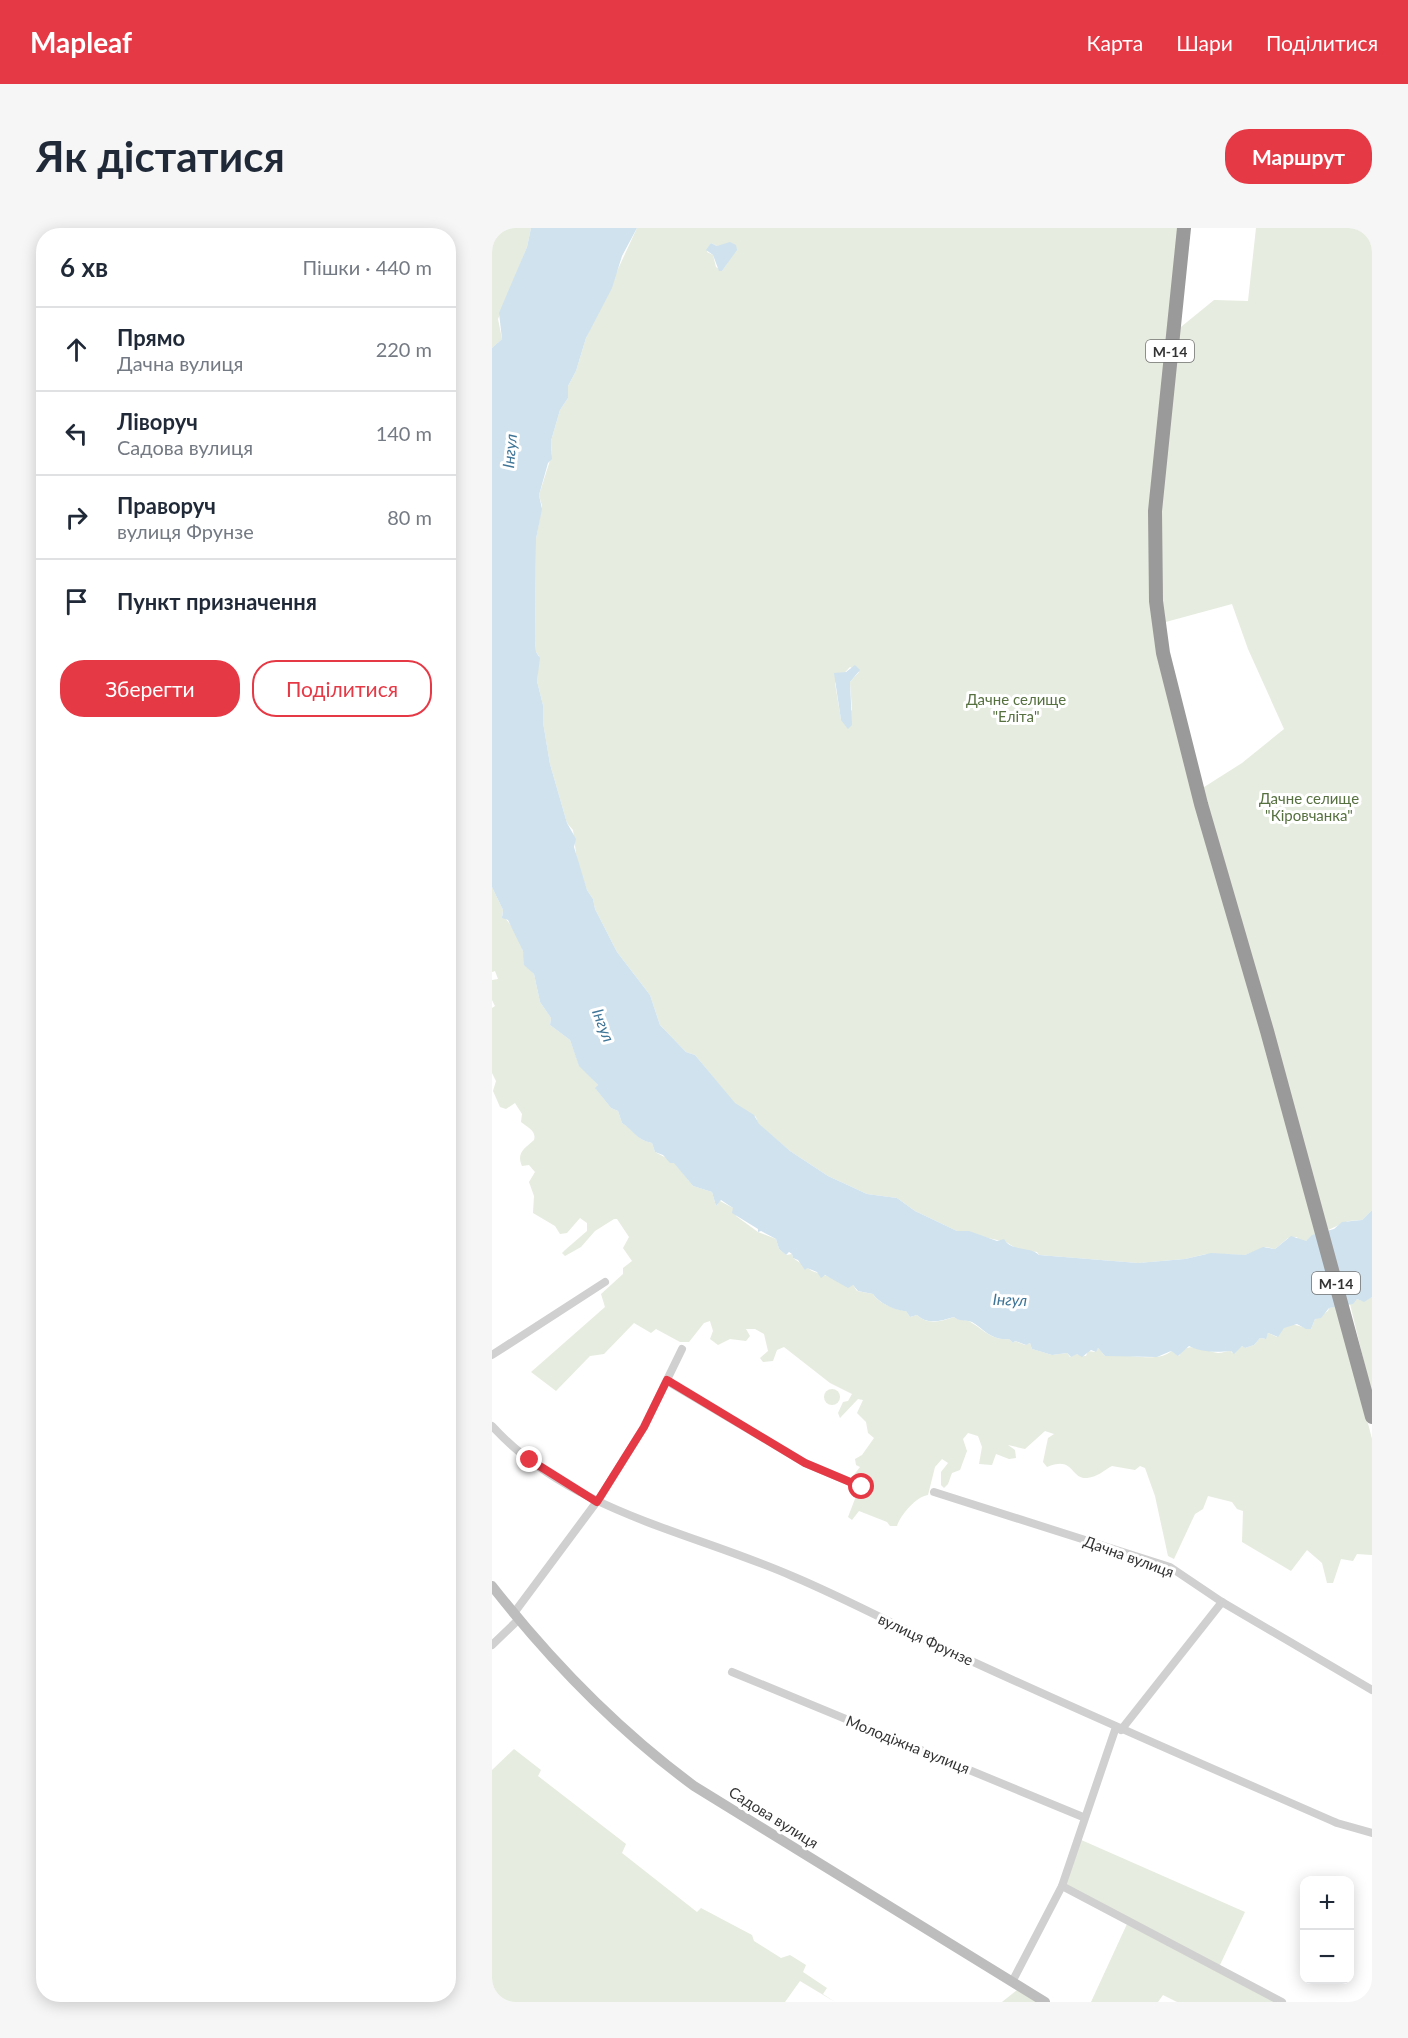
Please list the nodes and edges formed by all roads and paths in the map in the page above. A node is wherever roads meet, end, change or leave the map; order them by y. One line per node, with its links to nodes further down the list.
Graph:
1 (1184, 228): 6 (highway, М-14)
2 (605, 1282): 4 (street)
3 (682, 1349): 5 (street)
4 (492, 1355)
5 (667, 1380): 8 (street); 10 (street)
6 (1372, 1417)
7 (492, 1425): 10 (street, вулиця Фрунзе)
8 (862, 1487)
9 (934, 1492): 12 (street, Дачна вулиця)
10 (597, 1502): 13 (street); 17 (street, вулиця Фрунзе)
11 (492, 1586): 13 (street, Садова вулиця)
12 (1222, 1602): 16 (street, Дачна вулиця); 17 (street)
13 (516, 1617): 14 (street); 21 (street, Садова вулиця)
14 (492, 1645)
15 (732, 1672): 18 (street, Молодіжна вулиця)
16 (1372, 1690)
17 (1119, 1729): 18 (street); 19 (street, вулиця Фрунзе)
18 (1083, 1817): 20 (street)
19 (1372, 1833)
20 (1062, 1886): 21 (street); 23 (street)
21 (1012, 1982): 22 (street, Садова вулиця)
22 (1045, 2002)
23 (1282, 2002)

